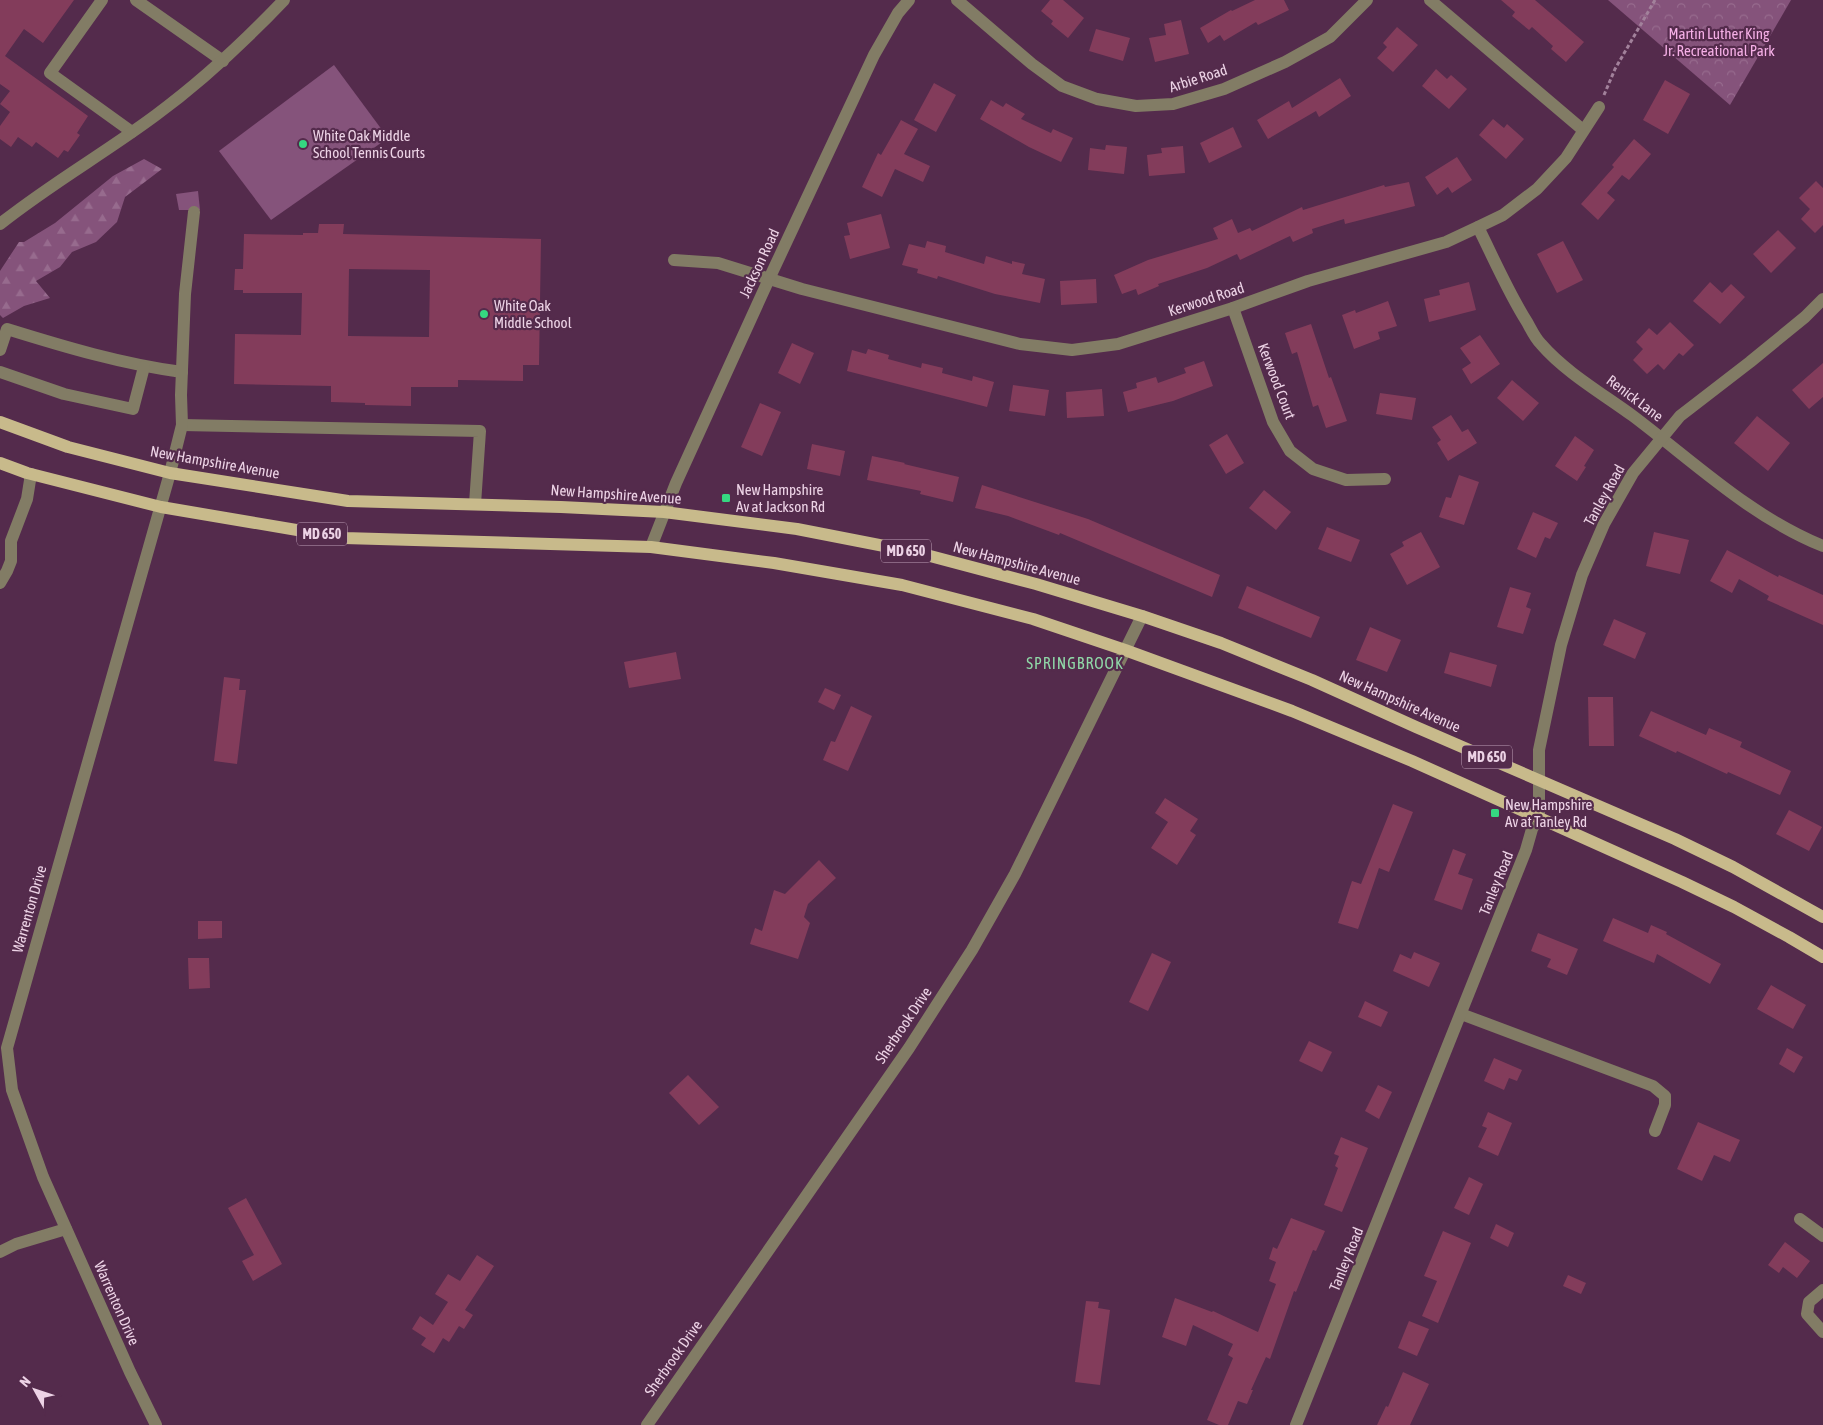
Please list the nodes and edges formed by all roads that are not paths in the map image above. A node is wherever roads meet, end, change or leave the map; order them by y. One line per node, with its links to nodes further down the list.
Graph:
1 (102, 0): 11 (street)
2 (136, 0): 8 (street)
3 (284, 0): 8 (street)
4 (909, 0): 16 (street, Jackson Road)
5 (957, 0): 6 (street, Arbie Road)
6 (1367, 0)
7 (1430, 0): 10 (street)
8 (223, 61): 11 (street)
9 (1599, 107): 10 (street, Kerwood Road)
10 (1583, 130): 14 (street, Kerwood Road)
11 (132, 132): 13 (street)
12 (194, 212): 22 (street, Warrenton Drive)
13 (0, 224)
14 (1478, 227): 18 (street, Kerwood Road); 25 (street, Renick Lane)
15 (674, 260): 16 (street, Kerwood Road)
16 (769, 279): 18 (street, Kerwood Road); 32 (street, Jackson Road)
17 (1823, 299): 25 (street, Tanley Road)
18 (1233, 308): 29 (street, Kerwood Court)
19 (0, 350): 20 (street)
20 (144, 366): 21 (street); 22 (street)
21 (0, 372)
22 (182, 372): 24 (street, Warrenton Drive)
23 (0, 422): 27 (main road, New Hampshire Avenue / MD 650)
24 (182, 425): 27 (street, Warrenton Drive); 30 (street)
25 (1662, 438): 33 (street, Renick Lane); 38 (street, Tanley Road)
26 (0, 463): 28 (main road, MD 650)
27 (170, 473): 30 (main road, New Hampshire Avenue / MD 650); 31 (street, Warrenton Drive)
28 (31, 474): 31 (main road, MD 650); 35 (street)
29 (1385, 479)
30 (475, 504): 32 (main road, New Hampshire Avenue / MD 650)
31 (161, 507): 34 (main road, MD 650); 43 (street, Warrenton Drive)
32 (664, 512): 34 (street, Jackson Road); 36 (main road, New Hampshire Avenue / MD 650)
33 (1823, 546)
34 (651, 547): 37 (main road, MD 650)
35 (0, 583)
36 (1142, 616): 37 (street, Sherbrook Drive); 38 (main road, New Hampshire Avenue / MD 650)
37 (1125, 650): 39 (main road, MD 650); 53 (street, Sherbrook Drive)
38 (1539, 779): 39 (street, Tanley Road); 40 (main road, New Hampshire Avenue / MD 650)
39 (1539, 817): 41 (main road, MD 650); 42 (street, Tanley Road)
40 (1823, 917)
41 (1823, 957)
42 (1461, 1014): 45 (street); 54 (street, Tanley Road)
43 (6, 1048): 44 (street); 47 (street, Warrenton Drive)
44 (0, 1065)
45 (1655, 1131)
46 (1800, 1219): 48 (street)
47 (66, 1229): 49 (street); 52 (street, Warrenton Drive)
48 (1823, 1236)
49 (0, 1252)
50 (1823, 1290): 51 (street)
51 (1823, 1332)
52 (156, 1425)
53 (646, 1425)
54 (1296, 1425)

